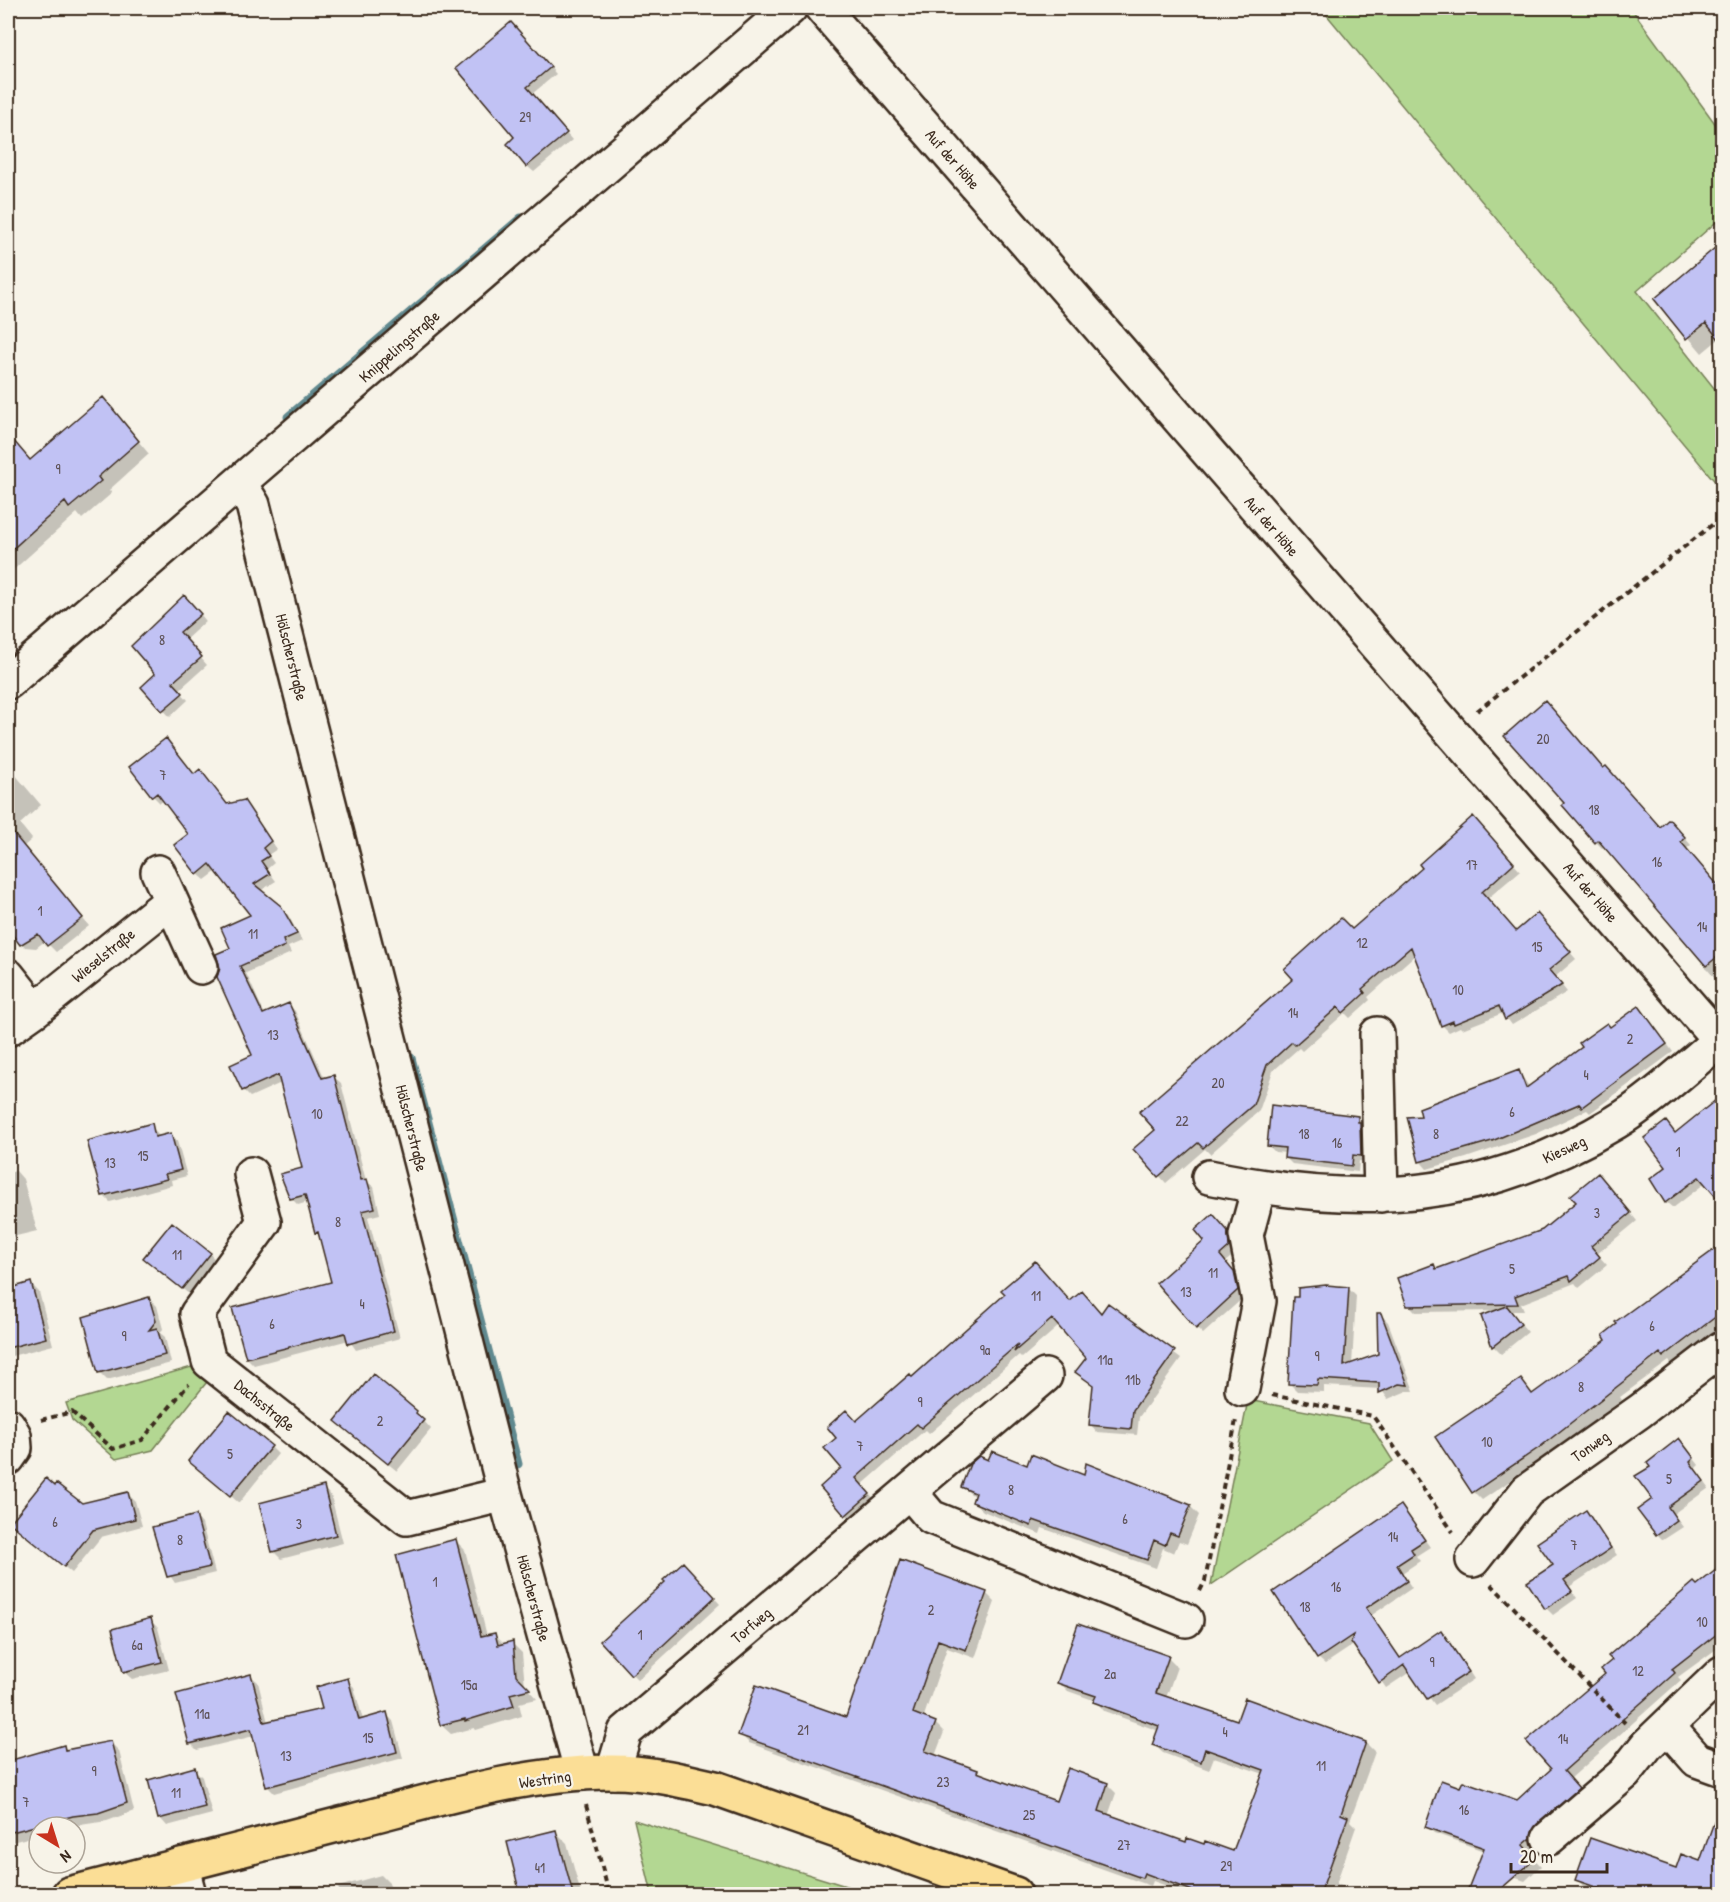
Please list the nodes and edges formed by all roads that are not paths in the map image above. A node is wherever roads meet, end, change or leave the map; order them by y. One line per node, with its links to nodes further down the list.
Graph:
1 (790, 8): 3 (street, Knippelingstraße)
2 (822, 8): 10 (street, Auf der Höhe)
3 (240, 484): 4 (street, Knippelingstraße); 21 (street, Hölscherstraße)
4 (8, 682)
5 (201, 967): 7 (street, Wieselstraße)
6 (8, 976): 7 (street)
7 (35, 1010): 8 (street, Wieselstraße)
8 (8, 1029)
9 (1377, 1034): 14 (street)
10 (1721, 1042): 14 (street, Kiesweg)
11 (251, 1174): 21 (street, Dachsstraße)
12 (1209, 1177): 13 (street, Kiesweg)
13 (1259, 1187): 14 (street, Kiesweg); 17 (street)
14 (1381, 1195)
15 (1722, 1348): 22 (street, Tonweg)
16 (1045, 1376): 20 (street, Torfweg)
17 (1242, 1389)
18 (22, 1420): 19 (street)
19 (8, 1458)
20 (910, 1492): 23 (street); 27 (street, Torfweg)
21 (505, 1494): 27 (street, Hölscherstraße)
22 (1473, 1560)
23 (1186, 1620)
24 (1722, 1673): 25 (street)
25 (1657, 1736): 26 (street); 28 (street)
26 (1722, 1769)
27 (598, 1773): 29 (main road, Westring); 31 (main road, Westring)
28 (1549, 1838)
29 (185, 1880): 30 (main road, Westring)
30 (69, 1894)
31 (1015, 1894)

